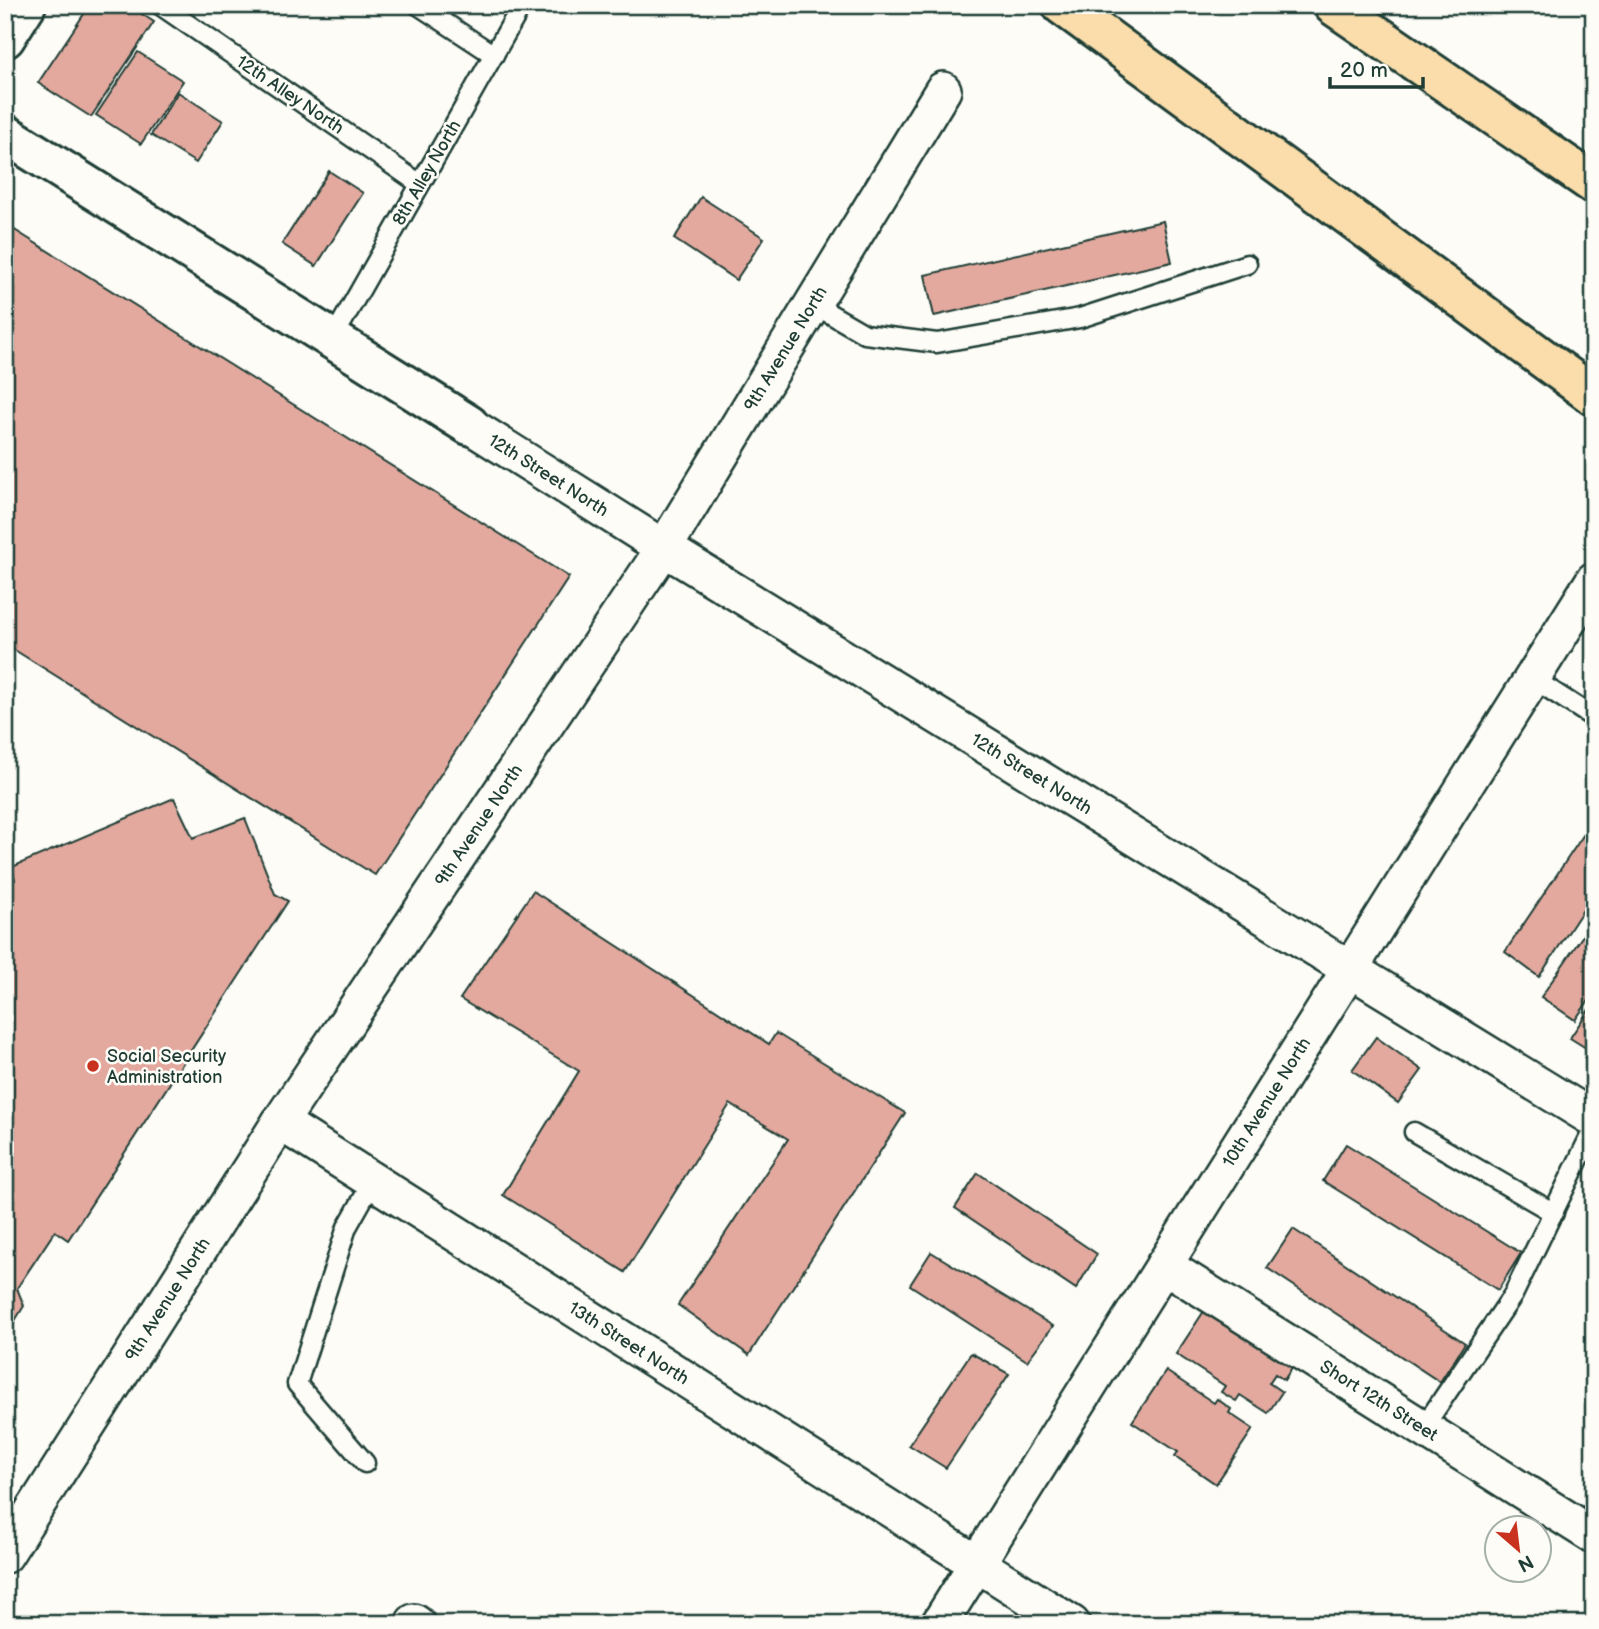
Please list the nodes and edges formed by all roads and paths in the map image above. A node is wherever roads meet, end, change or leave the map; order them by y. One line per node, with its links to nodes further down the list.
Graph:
1 (26, 5): 7 (street)
2 (160, 5): 11 (lane, 12th Alley North)
3 (418, 5): 8 (lane)
4 (522, 5): 8 (lane, 8th Alley North)
5 (1062, 5): 16 (highway)
6 (1334, 5): 12 (highway)
7 (5, 38)
8 (494, 55): 11 (lane, 8th Alley North)
9 (943, 90): 14 (street, 9th Avenue North)
10 (5, 134): 15 (street)
11 (420, 184): 15 (lane, 8th Alley North)
12 (1594, 184)
13 (1247, 264): 14 (lane)
14 (813, 304): 18 (street, 9th Avenue North)
15 (332, 340): 17 (street)
16 (1594, 396)
17 (469, 425): 18 (street, 12th Street North)
18 (664, 548): 22 (street, 12th Street North); 24 (street, 9th Avenue North)
19 (1594, 580): 20 (street, 10th Avenue North)
20 (1532, 678): 21 (lane); 22 (street, 10th Avenue North)
21 (1594, 718)
22 (1349, 970): 23 (street, 12th Street North); 29 (street, 10th Avenue North)
23 (1594, 1119)
24 (280, 1122): 27 (street, 13th Street North); 33 (street, 9th Avenue North)
25 (1594, 1128): 28 (lane)
26 (1414, 1132): 28 (lane)
27 (373, 1181): 31 (lane); 34 (street, 13th Street North)
28 (1554, 1213): 30 (lane)
29 (1164, 1265): 30 (street, Short 12th Street); 34 (street, 10th Avenue North)
30 (1423, 1428): 32 (street, Short 12th Street)
31 (365, 1463)
32 (1594, 1536)
33 (5, 1555)
34 (976, 1564): 35 (street, 10th Avenue North); 36 (street, 13th Street North)
35 (939, 1624)
36 (1072, 1624)

